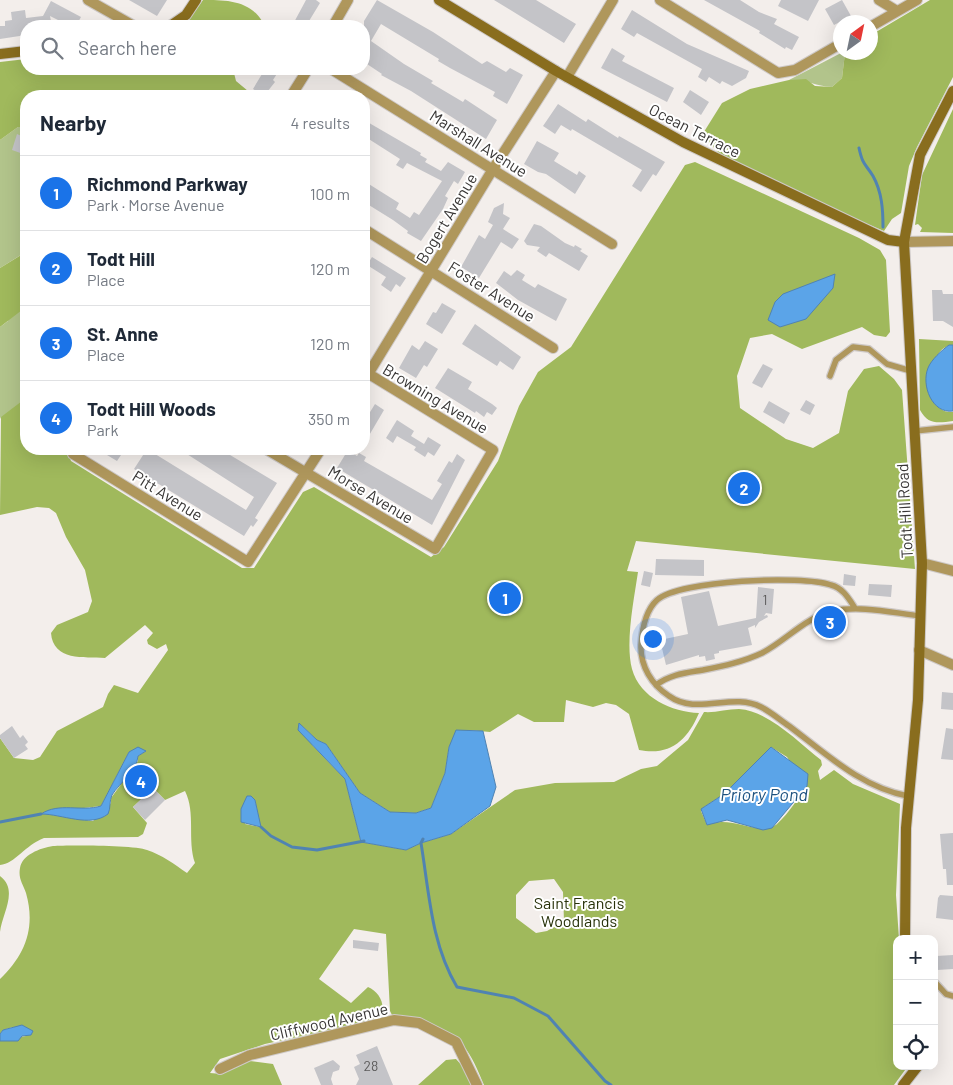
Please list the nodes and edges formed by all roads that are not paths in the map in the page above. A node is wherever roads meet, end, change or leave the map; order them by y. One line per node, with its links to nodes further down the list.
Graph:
1 (88, 0): 10 (street)
2 (196, 0): 11 (street)
3 (348, 0): 12 (street)
4 (439, 0): 17 (street, Ocean Terrace)
5 (613, 0): 20 (street)
6 (660, 0): 14 (street)
7 (879, 0): 9 (street)
8 (917, 0): 9 (street)
9 (897, 11): 13 (street)
10 (123, 20)
11 (178, 20)
12 (336, 20)
13 (878, 22)
14 (833, 48)
15 (20, 52): 16 (street)
16 (0, 54)
17 (556, 71): 20 (street, Ocean Terrace); 25 (street, Bogert Avenue)
18 (304, 75): 21 (street)
19 (340, 75): 22 (street, Marshall Avenue)
20 (567, 77): 28 (street, Ocean Terrace)
21 (295, 90)
22 (364, 90)
23 (953, 91): 28 (street, Todt Hill Road)
24 (370, 94): 25 (street, Marshall Avenue)
25 (493, 169): 29 (street, Marshall Avenue); 30 (street, Bogert Avenue)
26 (370, 233): 30 (street, Foster Avenue)
27 (953, 241): 28 (street, Ocean Terrace)
28 (904, 242): 33 (street, Todt Hill Road)
29 (612, 244)
30 (431, 270): 31 (street, Foster Avenue); 32 (street, Bogert Avenue)
31 (553, 348)
32 (370, 367)
33 (911, 371): 34 (lane); 37 (street, Todt Hill Road)
34 (830, 376)
35 (370, 378): 42 (street, Browning Avenue)
36 (953, 427): 37 (lane)
37 (915, 431): 43 (street, Todt Hill Road)
38 (81, 455): 41 (street, Pitt Avenue)
39 (276, 455): 41 (street, Morse Avenue)
40 (317, 455): 41 (street)
41 (306, 473): 42 (street, Morse Avenue)
42 (435, 549)
43 (922, 563): 44 (street); 46 (street, Todt Hill Road)
44 (953, 570)
45 (855, 608): 46 (lane); 49 (lane); 49 (lane)
46 (921, 616): 47 (street, Todt Hill Road)
47 (919, 650): 48 (street); 50 (street, Todt Hill Road)
48 (953, 665)
49 (656, 685): 50 (lane)
50 (908, 796): 51 (street, Todt Hill Road)
51 (905, 935)
52 (938, 986): 53 (lane)
53 (953, 996)
54 (220, 1069): 56 (street, Cliffwood Avenue)
55 (915, 1070): 57 (street)
56 (477, 1085)
57 (903, 1085)

